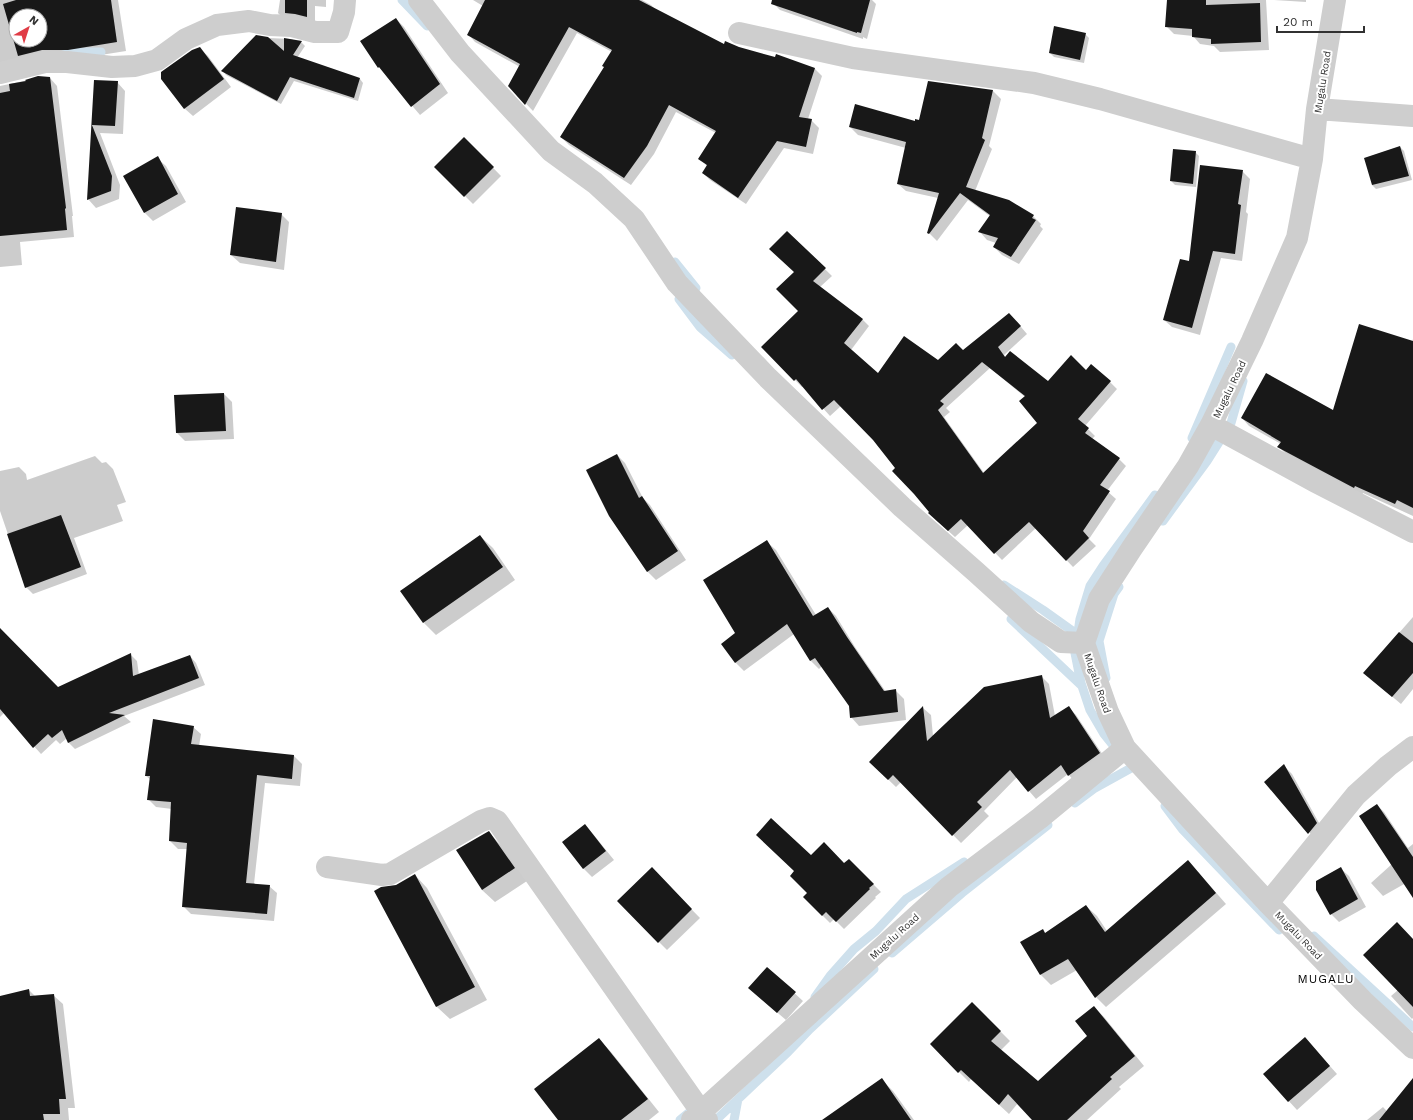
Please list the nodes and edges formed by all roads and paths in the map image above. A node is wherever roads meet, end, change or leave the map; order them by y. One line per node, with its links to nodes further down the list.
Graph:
1 (345, 0): 5 (street)
2 (419, 0): 11 (street)
3 (1335, 0): 6 (street, Mugalu Road)
4 (739, 33): 8 (street)
5 (0, 73)
6 (1317, 109): 7 (street); 8 (street, Mugalu Road)
7 (1413, 116)
8 (1312, 159): 9 (street, Mugalu Road)
9 (1211, 425): 10 (street); 11 (street, Mugalu Road)
10 (1413, 532)
11 (1084, 643): 13 (street, Mugalu Road)
12 (1413, 747): 15 (street)
13 (1124, 748): 15 (street, Mugalu Road); 17 (street, Mugalu Road)
14 (327, 867): 17 (street)
15 (1268, 903): 16 (street, Mugalu Road)
16 (1413, 1048)
17 (700, 1117)

